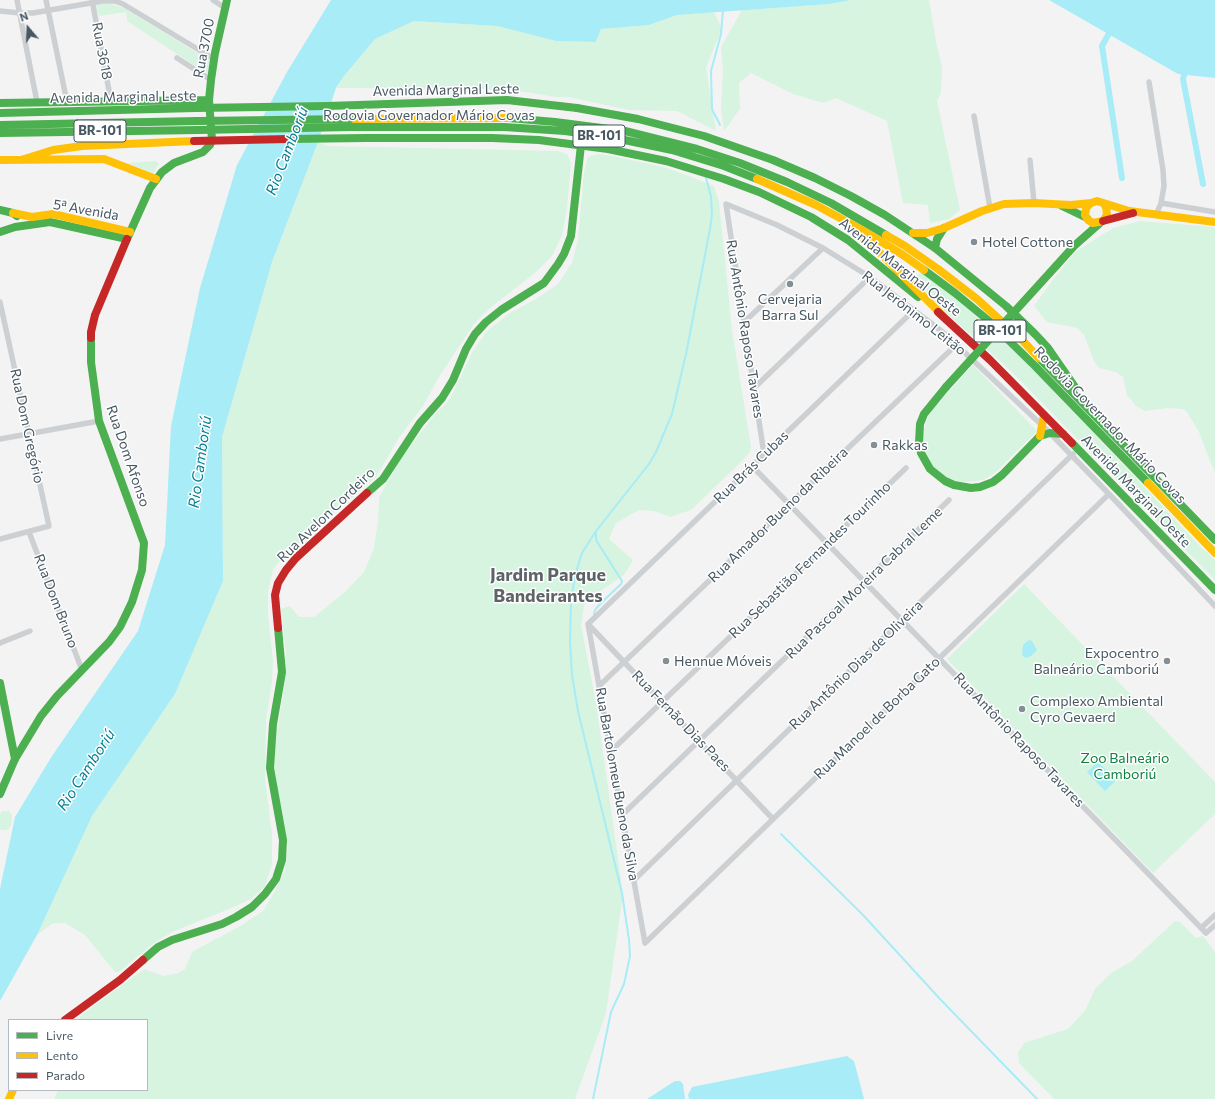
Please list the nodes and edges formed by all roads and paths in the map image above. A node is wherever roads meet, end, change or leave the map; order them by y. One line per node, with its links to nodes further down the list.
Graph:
1 (17, 0): 8 (street)
2 (46, 0): 7 (street)
3 (213, 0): 5 (street)
4 (92, 1): 7 (street); 10 (street); 14 (street, Rua 3618)
5 (226, 4): 10 (main road, Rua 3700)
6 (0, 10): 8 (street)
7 (48, 10): 8 (street); 16 (street)
8 (20, 13): 15 (street)
9 (177, 58): 11 (street)
10 (214, 60): 11 (main road, Rua 3700)
11 (211, 80): 13 (main road, Rua 3700)
12 (1149, 82): 35 (street)
13 (209, 100): 14 (main road, Avenida Marginal Leste); 23 (main road, Rua 3700)
14 (111, 101): 16 (main road, Avenida Marginal Leste)
15 (37, 102): 16 (main road, Avenida Marginal Leste); 17 (main road, Avenida Marginal Leste)
16 (67, 102)
17 (0, 103)
18 (0, 113): 49 (main road, Avenida Marginal Leste, bridge)
19 (974, 116): 36 (street)
20 (350, 123): 22 (main road, Rodovia Governador Mário Covas / BR-101, bridge); 41 (main road, Rodovia Governador Mário Covas / BR-101); 61 (main road, Rodovia Governador Mário Covas / BR-101)
21 (0, 124): 22 (main road, Rodovia Governador Mário Covas / BR-101)
22 (199, 125): 24 (main road, Rodovia Governador Mário Covas / BR-101)
23 (211, 125): 29 (main road, Rua Dom Afonso)
24 (0, 133)
25 (581, 145): 27 (main road, Avenida Marginal Oeste, bridge); 57 (main road, Avenida Marginal Oeste); 110 (main road, Rua Avelon Cordeiro)
26 (0, 160): 27 (main road, Avenida Marginal Oeste)
27 (21, 160): 29 (main road, Avenida Marginal Oeste)
28 (1030, 160): 30 (street)
29 (156, 179): 50 (main road, Rua Dom Afonso)
30 (1034, 203): 33 (main road); 36 (main road)
31 (1090, 203): 33 (main road); 34 (main road); 43 (main road)
32 (726, 204): 52 (street, Rua Jerônimo Leitão); 58 (street, Rua Antônio Raposo Tavares)
33 (1056, 204): 43 (main road)
34 (1104, 204): 38 (main road); 44 (main road)
35 (1161, 204): 39 (street); 42 (street)
36 (990, 208): 47 (main road)
37 (0, 210): 40 (main road, 5ª Avenida)
38 (1138, 212): 42 (main road); 44 (main road)
39 (1215, 212)
40 (13, 213): 46 (main road); 50 (main road, 5ª Avenida)
41 (835, 214): 57 (main road); 84 (main road, Rodovia Governador Mário Covas / BR-101)
42 (1156, 215): 45 (main road)
43 (1087, 219): 44 (main road); 51 (main road)
44 (1101, 222): 51 (main road)
45 (1215, 222)
46 (16, 227): 48 (main road, 5ª Avenida); 50 (main road, 5ª Avenida)
47 (944, 228): 49 (main road); 53 (main road)
48 (0, 232)
49 (913, 234): 53 (main road, Avenida Marginal Leste)
50 (128, 235): 63 (main road, Rua Dom Afonso)
51 (1074, 246): 68 (main road, bridge)
52 (823, 248): 54 (street, Rua Jerônimo Leitão); 58 (street)
53 (935, 248): 61 (main road, Avenida Marginal Leste)
54 (870, 277): 56 (street, Rua Jerônimo Leitão); 60 (street)
55 (0, 302): 66 (street, Rua Dom Gregório)
56 (914, 310): 59 (street, Rua Jerônimo Leitão); 71 (street, Rua Brás Cubas)
57 (943, 316): 62 (main road, Avenida Marginal Oeste)
58 (743, 323): 60 (street, Rua Antônio Raposo Tavares)
59 (957, 344): 64 (street, Rua Jerônimo Leitão); 79 (street, Rua Amador Bueno da Ribeira)
60 (754, 388): 71 (street, Rua Antônio Raposo Tavares)
61 (1089, 408): 82 (main road, Rodovia Governador Mário Covas / BR-101)
62 (1044, 414): 64 (main road); 67 (main road, Avenida Marginal Oeste)
63 (98, 421): 66 (street); 94 (main road, Rua Dom Afonso)
64 (1042, 425): 65 (street, Rua Jerônimo Leitão); 68 (main road)
65 (1050, 433): 67 (main road); 68 (main road); 72 (street, Rua Jerônimo Leitão)
66 (29, 434): 69 (street); 80 (street, Rua Dom Gregório)
67 (1063, 434): 70 (main road, Avenida Marginal Oeste)
68 (1040, 436)
69 (0, 439)
70 (1078, 449): 72 (street, Rua Antônio Dias de Oliveira); 73 (main road, Avenida Marginal Oeste)
71 (764, 454): 74 (street, Rua Brás Cubas)
72 (1073, 457): 73 (street); 77 (street, Rua Jerônimo Leitão); 88 (street, Rua Antônio Dias de Oliveira)
73 (1086, 458): 76 (main road, Avenida Marginal Oeste)
74 (752, 466): 79 (street, Rua Antônio Raposo Tavares); 89 (street, Rua Brás Cubas)
75 (906, 468): 83 (street, Rua Sebastião Fernandes Tourinho)
76 (1101, 473): 77 (street); 86 (main road, Avenida Marginal Oeste)
77 (1109, 494): 87 (street, Rua Jerônimo Leitão); 92 (street, Rua Manoel de Borba Gato)
78 (949, 500): 85 (street, Rua Pascoal Moreira Cabral Leme)
79 (789, 504): 83 (street, Rua Antônio Raposo Tavares); 93 (street, Rua Amador Bueno da Ribeira)
80 (29, 532): 81 (street); 94 (street, Rua Dom Bruno)
81 (0, 539)
82 (1215, 540)
83 (827, 544): 85 (street, Rua Antônio Raposo Tavares); 97 (street, Rua Sebastião Fernandes Tourinho)
84 (1215, 553)
85 (864, 582): 88 (street, Rua Antônio Raposo Tavares); 98 (street, Rua Pascoal Moreira Cabral Leme)
86 (1215, 590)
87 (1215, 606)
88 (902, 621): 92 (street, Rua Antônio Raposo Tavares); 101 (street, Rua Antônio Dias de Oliveira)
89 (588, 624): 93 (street, Rua Fernão Dias Paes); 96 (street, Rua Bartolomeu Bueno da Silva)
90 (30, 631): 91 (street)
91 (0, 643)
92 (938, 658): 104 (street, Rua Manoel de Borba Gato); 108 (street, Rua Antônio Raposo Tavares)
93 (624, 662): 96 (street, Rua Amador Bueno da Ribeira); 97 (street, Rua Fernão Dias Paes)
94 (82, 670): 100 (main road, Rua Dom Afonso)
95 (0, 683): 100 (main road)
96 (599, 686): 99 (street, Rua Bartolomeu Bueno da Silva)
97 (662, 702): 98 (street, Rua Fernão Dias Paes); 99 (street, Rua Sebastião Fernandes Tourinho)
98 (699, 741): 101 (street, Rua Fernão Dias Paes); 103 (street, Rua Pascoal Moreira Cabral Leme)
99 (611, 751): 103 (street, Rua Bartolomeu Bueno da Silva)
100 (15, 759): 102 (main road, Rua Dom Afonso)
101 (737, 780): 104 (street, Rua Fernão Dias Paes); 105 (street, Rua Antônio Dias de Oliveira)
102 (0, 794)
103 (622, 815): 105 (street, Rua Bartolomeu Bueno da Silva)
104 (773, 819): 109 (street, Rua Manoel de Borba Gato)
105 (634, 880): 109 (street, Rua Bartolomeu Bueno da Silva)
106 (1215, 915): 108 (street)
107 (1215, 924): 108 (street, Rua Antônio Raposo Tavares)
108 (1202, 928)
109 (645, 944)
110 (66, 1019)

